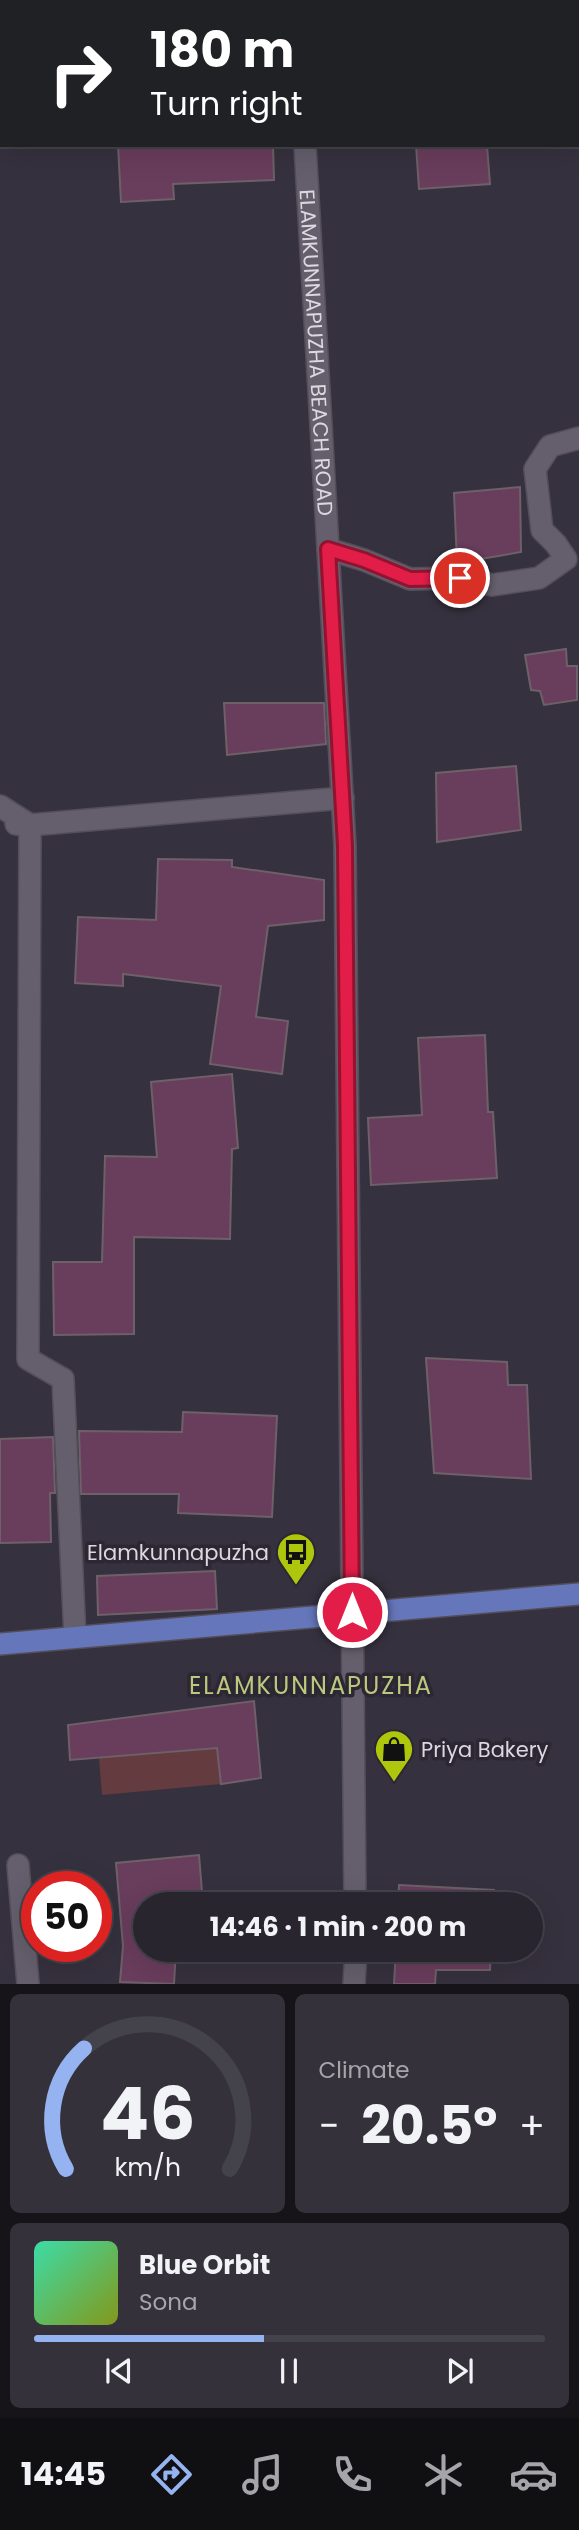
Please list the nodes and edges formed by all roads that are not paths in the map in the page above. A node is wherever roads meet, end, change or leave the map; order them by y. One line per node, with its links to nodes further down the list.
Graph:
1 (305, 147): 3 (main road, ELAMKUNNAPUZHA BEACH ROAD)
2 (579, 438): 3 (main road)
3 (328, 549): 4 (main road, ELAMKUNNAPUZHA BEACH ROAD)
4 (342, 798): 7 (main road); 9 (main road, ELAMKUNNAPUZHA BEACH ROAD)
5 (0, 806): 7 (main road)
6 (0, 823): 7 (main road)
7 (30, 825): 10 (main road)
8 (579, 1594): 9 (main road)
9 (352, 1612): 10 (main road); 13 (main road, ELAMKUNNAPUZHA BEACH ROAD)
10 (75, 1637): 11 (main road)
11 (0, 1644)
12 (18, 1865): 15 (main road)
13 (355, 1892)
14 (355, 1962): 16 (main road)
15 (29, 1984)
16 (354, 1984)

